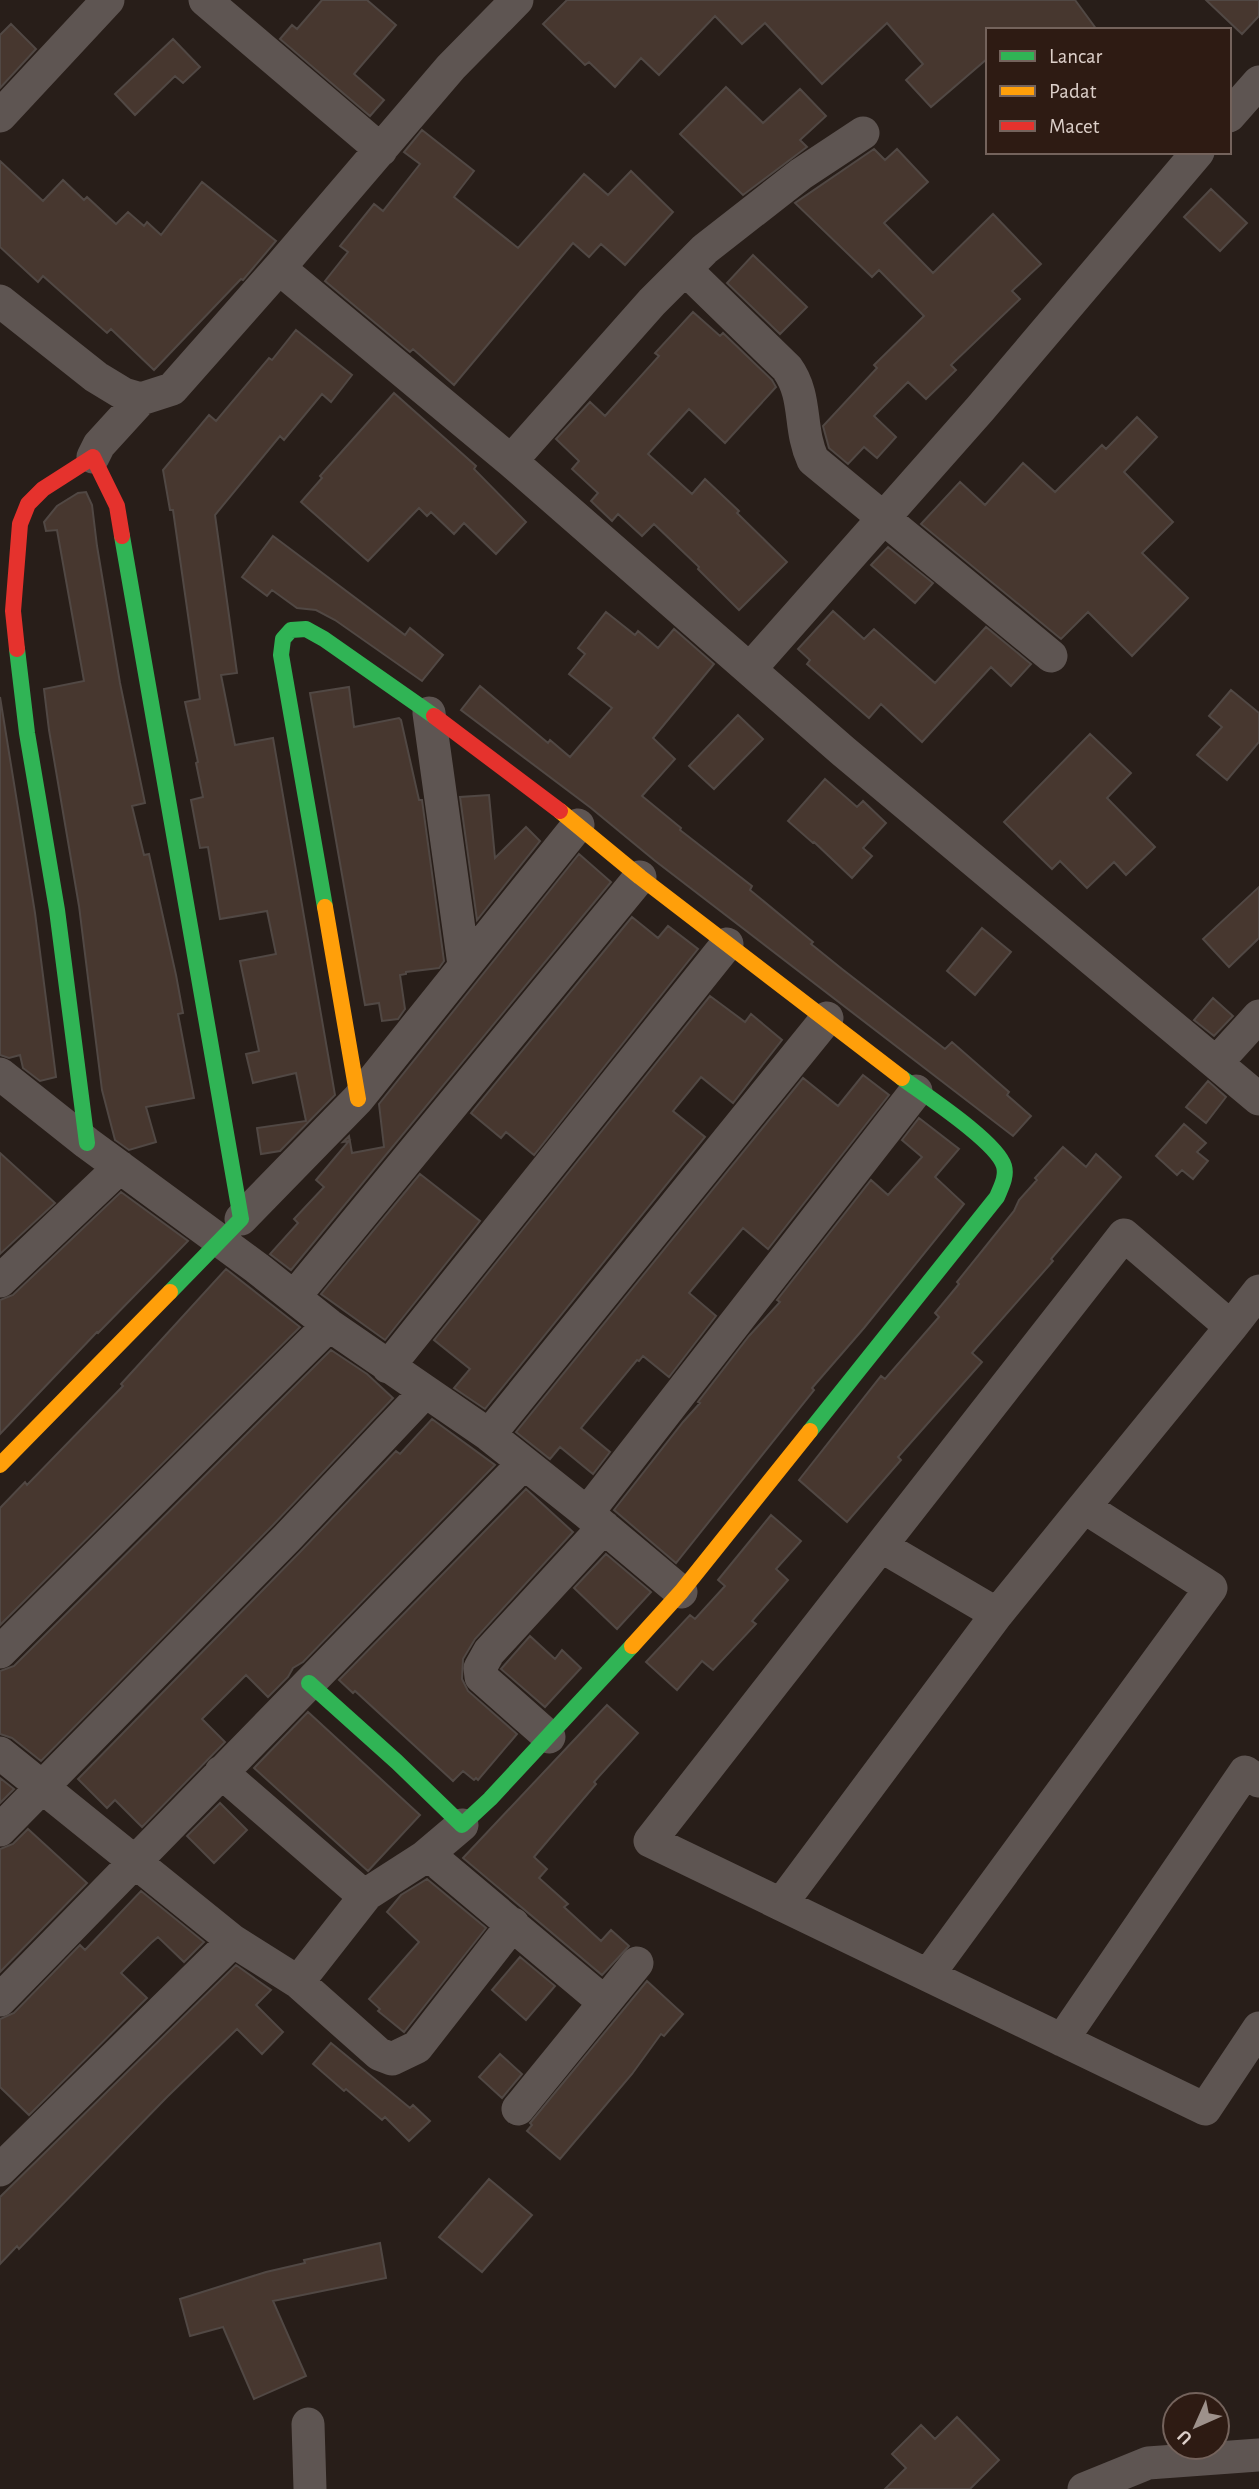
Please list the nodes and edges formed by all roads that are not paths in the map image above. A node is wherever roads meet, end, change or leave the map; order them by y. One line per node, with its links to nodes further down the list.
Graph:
1 (108, 0): 6 (street)
2 (205, 0): 8 (street)
3 (517, 0): 8 (street)
4 (1259, 82): 5 (street)
5 (1231, 114)
6 (0, 116)
7 (863, 133): 11 (street)
8 (381, 150): 10 (street)
9 (1196, 154): 16 (street)
10 (279, 268): 13 (street); 15 (street)
11 (685, 269): 15 (street); 16 (street)
12 (0, 302): 13 (street)
13 (141, 399): 14 (street)
14 (93, 457): 17 (street); 34 (street)
15 (511, 461): 19 (street)
16 (884, 519): 18 (street); 19 (street)
17 (7, 587): 32 (street)
18 (1051, 656)
19 (750, 669): 27 (street)
20 (429, 713): 21 (street); 24 (street); 30 (street)
21 (578, 825): 22 (street); 24 (street)
22 (640, 877): 23 (street); 37 (street)
23 (727, 944): 26 (street); 40 (street)
24 (464, 965): 30 (street)
25 (1259, 1016): 27 (street)
26 (827, 1017): 29 (street); 42 (street)
27 (1217, 1062): 31 (street)
28 (5, 1088): 32 (street)
29 (916, 1091): 46 (street); 48 (street)
30 (358, 1099): 34 (street)
31 (1259, 1099)
32 (87, 1143): 33 (street)
33 (120, 1167): 34 (street); 35 (street)
34 (230, 1230): 37 (street); 44 (street)
35 (0, 1281)
36 (1259, 1291): 39 (street)
37 (293, 1297): 38 (street)
38 (329, 1325): 40 (street); 50 (street)
39 (1231, 1328): 45 (street); 47 (street)
40 (388, 1367): 41 (street)
41 (425, 1392): 42 (street); 56 (street)
42 (489, 1435): 43 (street)
43 (524, 1463): 46 (street); 51 (street)
44 (0, 1465)
45 (1084, 1507): 49 (street); 66 (street)
46 (595, 1520): 48 (street); 52 (street)
47 (881, 1546): 49 (street); 62 (street)
48 (681, 1592): 52 (street)
49 (997, 1614): 62 (street)
50 (0, 1652)
51 (309, 1683): 54 (street); 57 (street)
52 (549, 1737): 57 (street)
53 (0, 1753): 56 (street)
54 (221, 1772): 60 (street); 61 (street)
55 (1259, 1782): 71 (street)
56 (42, 1788): 58 (street); 60 (street)
57 (462, 1825): 59 (street)
58 (0, 1830)
59 (424, 1858): 61 (street); 63 (street)
60 (134, 1863): 64 (street); 68 (street)
61 (367, 1895): 67 (street)
62 (781, 1904): 66 (street)
63 (513, 1924): 67 (street); 69 (street)
64 (233, 1941): 67 (street); 73 (street)
65 (637, 1963): 69 (street)
66 (928, 1975): 71 (street)
67 (298, 1982)
68 (0, 2000)
69 (604, 2002): 72 (street)
70 (1259, 2028): 71 (street)
71 (1062, 2040)
72 (518, 2109)
73 (0, 2170)
74 (308, 2424): 76 (street)
75 (1259, 2455): 77 (street)
76 (310, 2489)
77 (1084, 2489)

